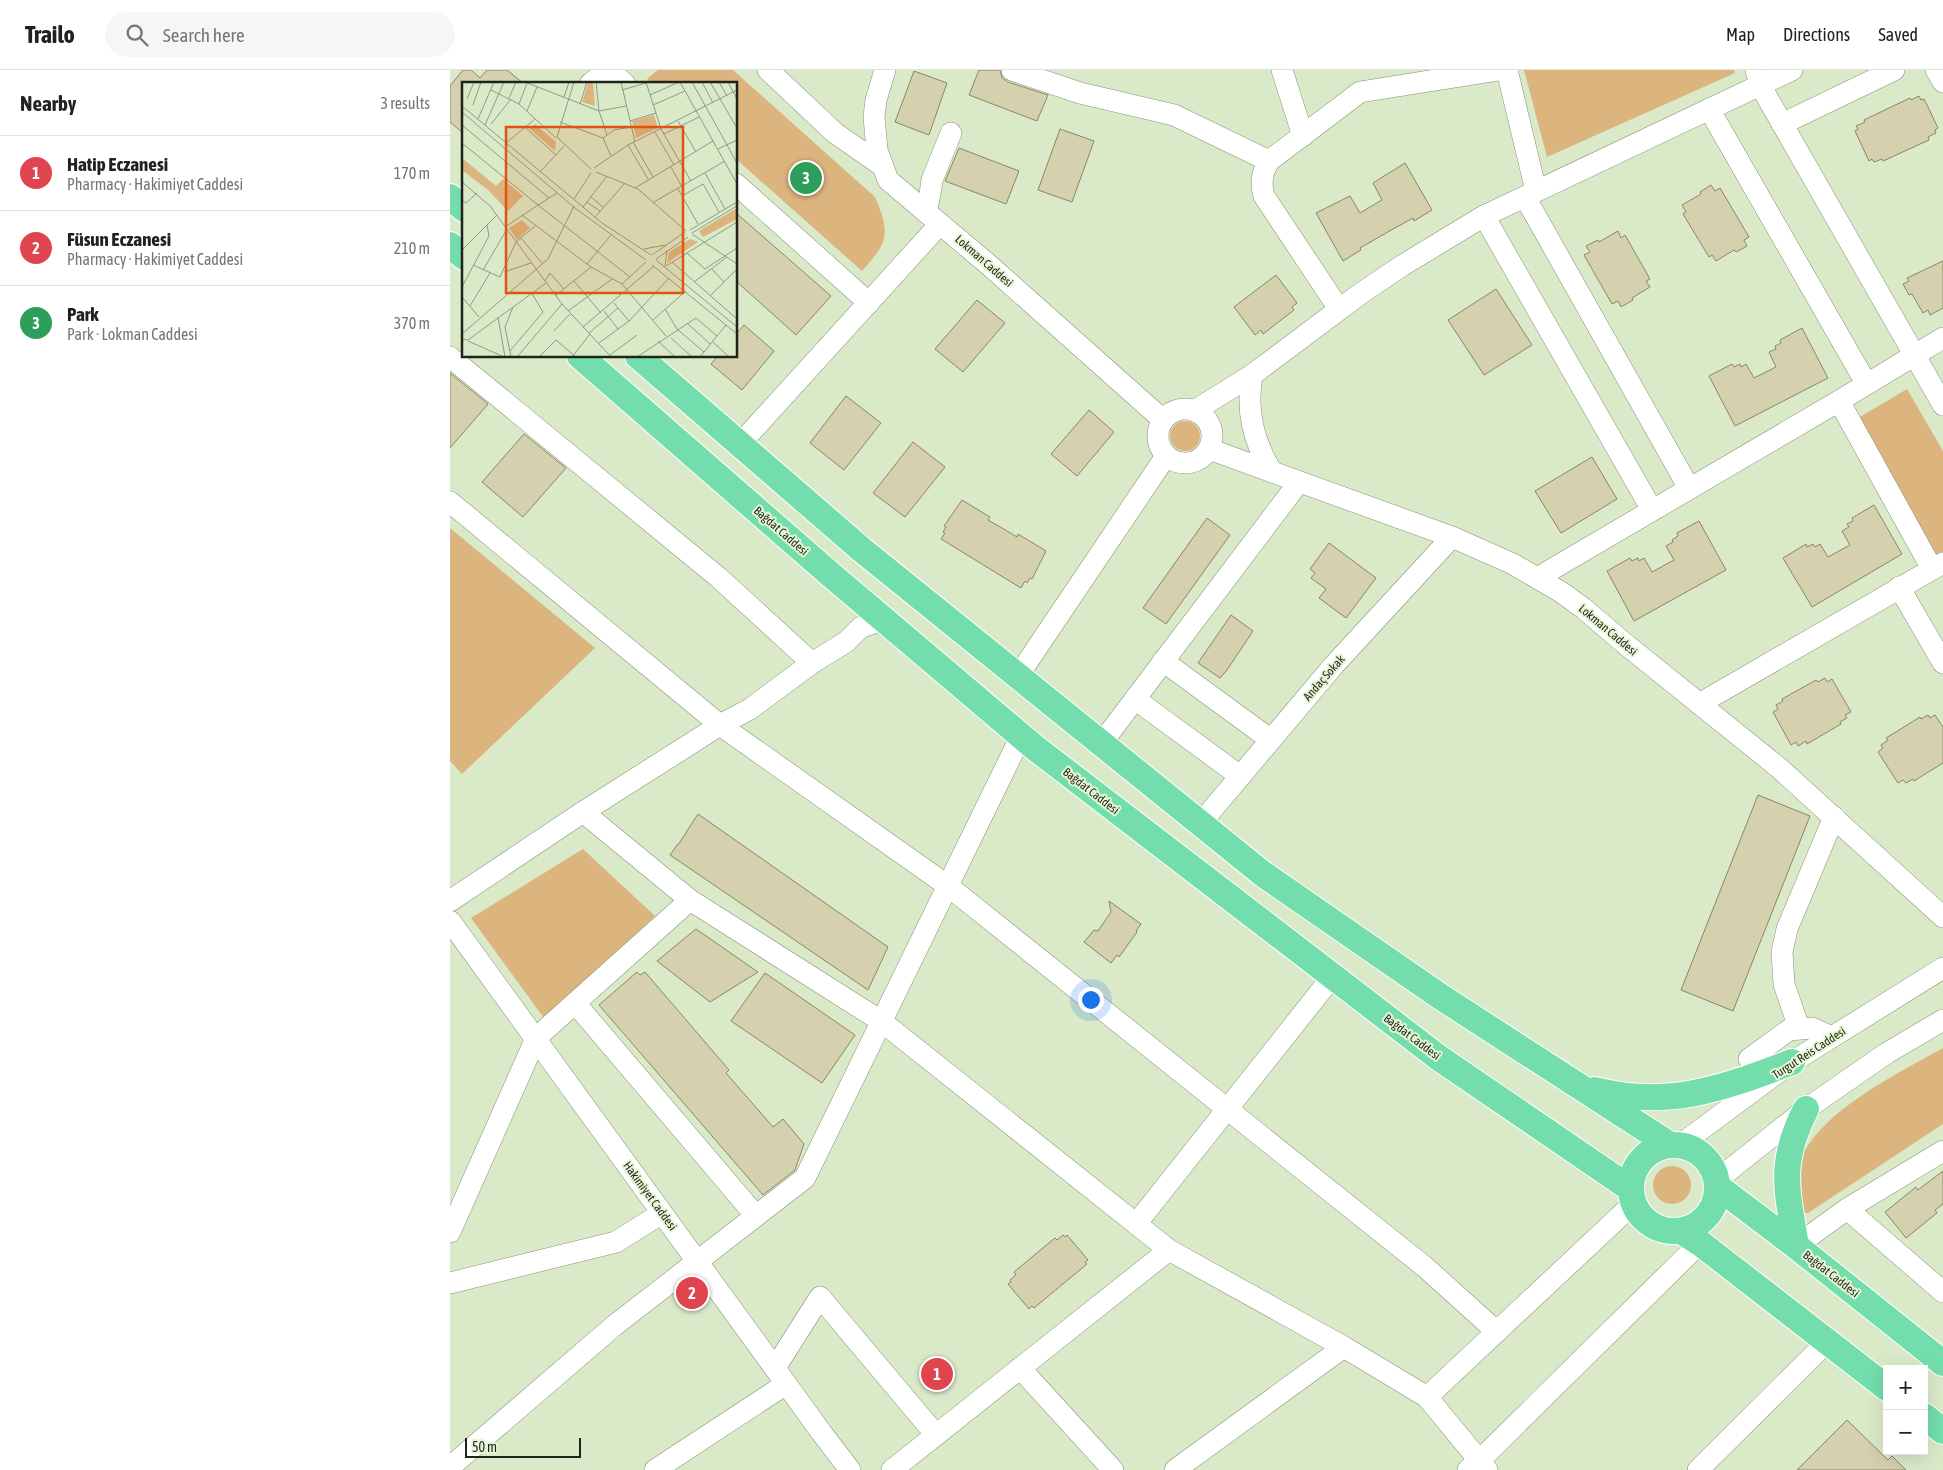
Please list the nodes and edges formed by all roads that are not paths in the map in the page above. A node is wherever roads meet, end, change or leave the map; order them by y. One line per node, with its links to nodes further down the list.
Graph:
1 (608, 70): 12 (street); 13 (street)
2 (768, 70): 20 (street)
3 (885, 70): 20 (street, Lokman Caddesi)
4 (1012, 70): 19 (street)
5 (1282, 70): 18 (street)
6 (1499, 70): 18 (street)
7 (1506, 70): 23 (street)
8 (1792, 70): 11 (street)
9 (1894, 70): 16 (street)
10 (1936, 70): 14 (street)
11 (1758, 77): 15 (street); 16 (street)
12 (593, 82)
13 (623, 82)
14 (1943, 82)
15 (1709, 109): 23 (street); 38 (street)
16 (1782, 124): 33 (street)
17 (951, 133): 27 (street)
18 (1302, 136): 19 (street)
19 (1269, 161): 31 (street)
20 (881, 165): 27 (street, Lokman Caddesi)
21 (738, 186): 30 (street)
22 (462, 188): 24 (street)
23 (1531, 194): 26 (street); 49 (street)
24 (450, 197): 25 (main road)
25 (462, 207)
26 (1484, 216): 31 (street); 51 (street)
27 (933, 218): 30 (street); 42 (street, Lokman Caddesi)
28 (450, 245): 29 (main road)
29 (462, 255)
30 (869, 303): 44 (street)
31 (1339, 308): 37 (street)
32 (1943, 338): 33 (street)
33 (1914, 355): 38 (street); 40 (street)
34 (450, 357): 59 (street)
35 (582, 358): 56 (main road, Bağdat Caddesi)
36 (640, 358): 44 (main road)
37 (1252, 375): 41 (street); 43 (street); 47 (street)
38 (1866, 383): 39 (street)
39 (1839, 401): 49 (street); 53 (street)
40 (1943, 404)
41 (1194, 411): 42 (street); 43 (street)
42 (1163, 420): 46 (street)
43 (1210, 427): 45 (street)
44 (740, 444): 60 (main road)
45 (1208, 449): 46 (street); 47 (street, Lokman Caddesi)
46 (1166, 456): 60 (street)
47 (1272, 472): 48 (street, Lokman Caddesi)
48 (1299, 482): 52 (street, Lokman Caddesi); 58 (street)
49 (1689, 488): 51 (street)
50 (450, 502): 63 (street)
51 (1652, 510): 54 (street)
52 (1452, 537): 54 (street, Lokman Caddesi); 65 (street, Andaç Sokak)
53 (1937, 566): 55 (street)
54 (1537, 578): 62 (street, Lokman Caddesi)
55 (1900, 587): 57 (street); 62 (street)
56 (885, 620): 59 (street); 64 (main road, Bağdat Caddesi)
57 (1941, 654)
58 (1164, 661): 61 (street); 65 (street)
59 (812, 662): 63 (street)
60 (1018, 676): 66 (main road)
61 (1135, 699): 66 (street); 67 (street)
62 (1699, 704): 69 (street, Lokman Caddesi)
63 (720, 725): 68 (street); 71 (street)
64 (1021, 736): 71 (street); 77 (main road, Bağdat Caddesi)
65 (1271, 740): 67 (street, Andaç Sokak)
66 (1101, 744): 70 (main road)
67 (1240, 776): 70 (street, Andaç Sokak)
68 (583, 812): 72 (street); 73 (street)
69 (1834, 817): 74 (street, Lokman Caddesi); 81 (street)
70 (1200, 824): 86 (main road)
71 (948, 886): 80 (street); 87 (street)
72 (690, 900): 78 (street); 80 (street)
73 (450, 901)
74 (1943, 917)
75 (453, 931): 83 (street, Hakimiyet Caddesi)
76 (1943, 968): 82 (street, Turgut Reis Caddesi)
77 (1332, 976): 87 (street); 92 (main road, Bağdat Caddesi)
78 (575, 1003): 83 (street); 95 (street)
79 (1943, 1020): 88 (street)
80 (881, 1021): 95 (street); 96 (street)
81 (1799, 1028): 82 (street); 84 (street)
82 (1832, 1037): 85 (street, Turgut Reis Caddesi)
83 (536, 1038): 94 (street, Hakimiyet Caddesi); 97 (street)
84 (1749, 1059)
85 (1792, 1062): 86 (main road); 89 (street, Turgut Reis Caddesi)
86 (1574, 1083): 89 (main road)
87 (1228, 1108): 96 (street); 104 (street)
88 (1806, 1109): 91 (street); 99 (main road)
89 (1675, 1145): 91 (main road); 92 (main road)
90 (1943, 1150): 93 (street)
91 (1717, 1183): 98 (main road); 99 (main road, Bağdat Caddesi)
92 (1632, 1196): 98 (main road); 104 (street)
93 (1847, 1209): 99 (street); 103 (street)
94 (662, 1213): 101 (street, Hakimiyet Caddesi); 102 (street)
95 (756, 1216): 101 (street)
96 (1136, 1224): 100 (street)
97 (450, 1232)
98 (1691, 1237): 105 (main road); 116 (street)
99 (1796, 1246): 107 (main road, Bağdat Caddesi)
100 (1169, 1250): 106 (street); 108 (street)
101 (697, 1261): 109 (street, Hakimiyet Caddesi); 115 (street)
102 (450, 1283)
103 (1943, 1292)
104 (1497, 1332): 111 (street)
105 (1827, 1342): 110 (main road); 122 (street)
106 (1344, 1347): 111 (street); 121 (street)
107 (1943, 1363)
108 (1020, 1368): 114 (street); 120 (street)
109 (780, 1376): 114 (street); 117 (street); 118 (street, Hakimiyet Caddesi)
110 (1883, 1385)
111 (1427, 1397): 116 (street)
112 (1928, 1419): 113 (main road)
113 (1943, 1431)
114 (936, 1435): 119 (street)
115 (450, 1467)
116 (1478, 1467)
117 (662, 1468)
118 (850, 1470)
119 (892, 1470)
120 (1113, 1470)
121 (1175, 1470)
122 (1698, 1470)

